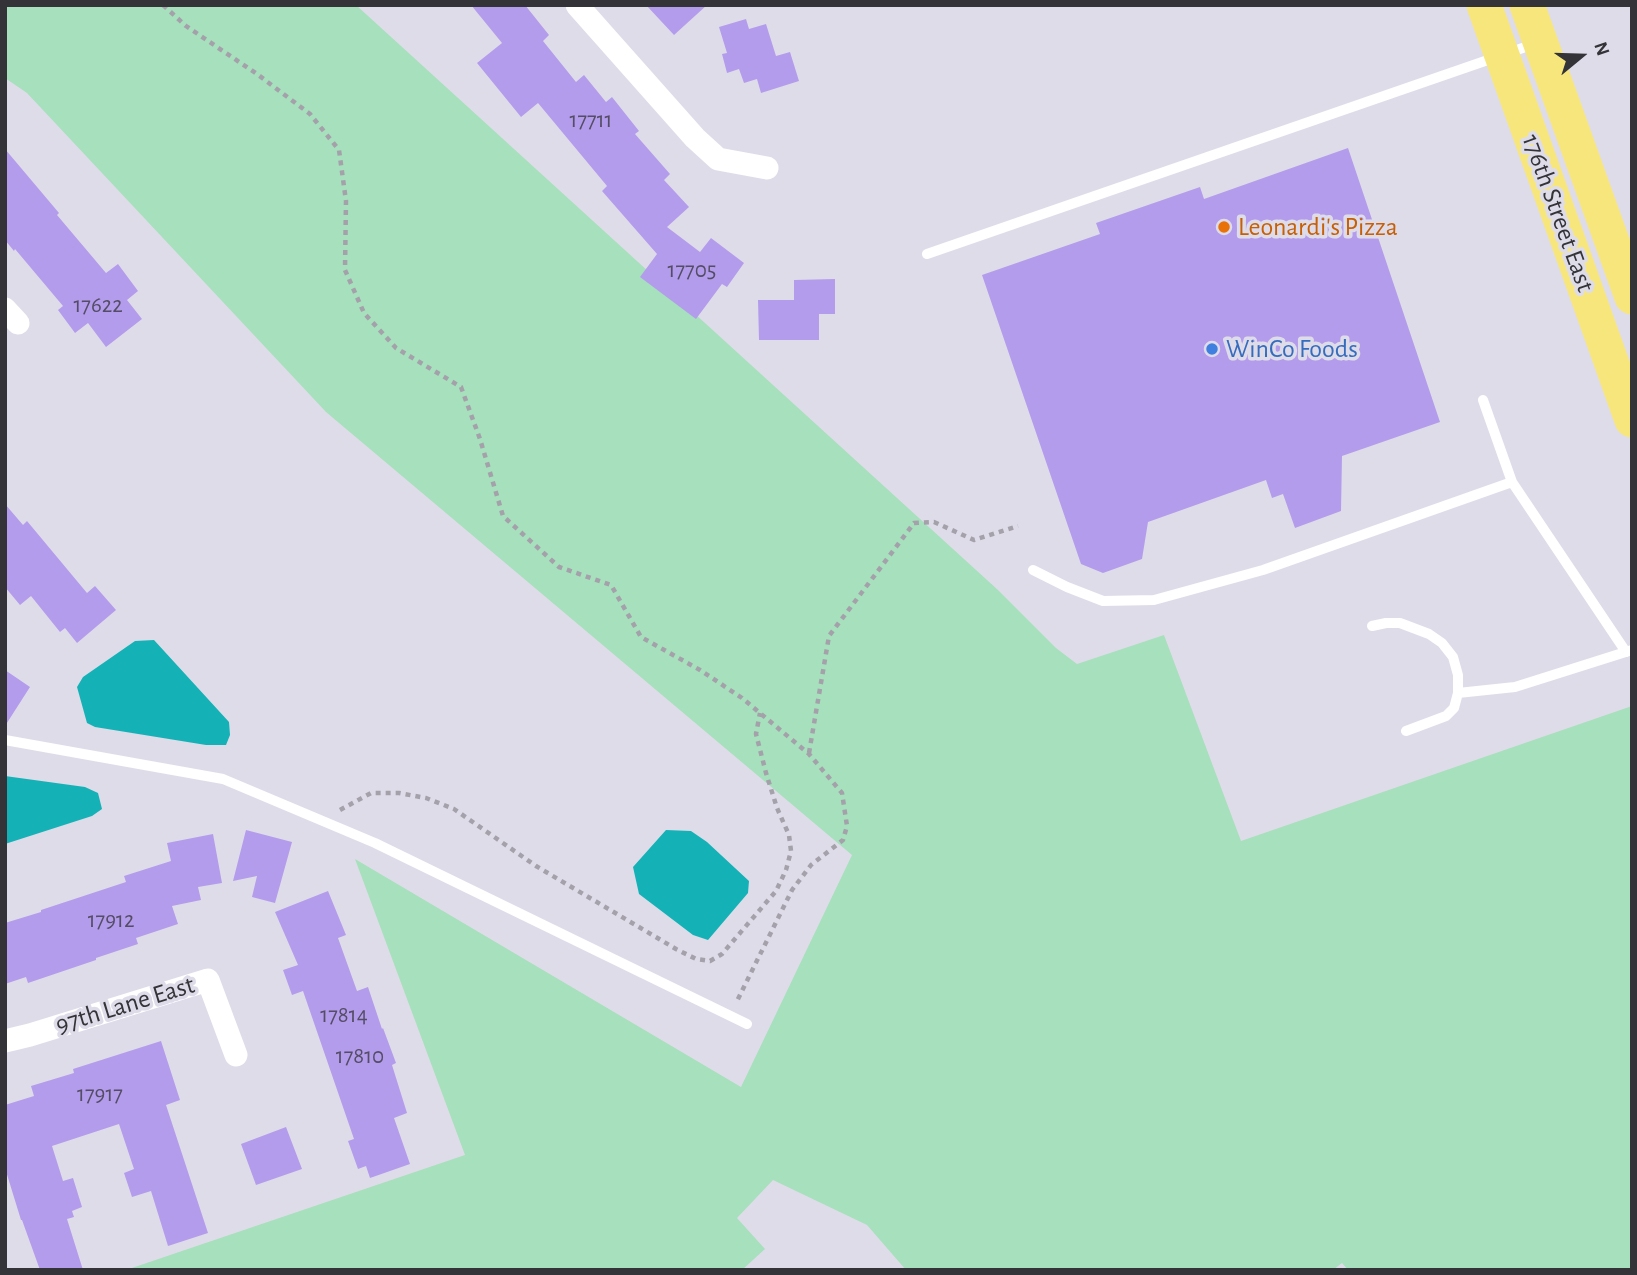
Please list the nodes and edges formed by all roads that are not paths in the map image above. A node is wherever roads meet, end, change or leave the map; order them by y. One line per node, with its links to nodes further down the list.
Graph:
1 (577, 5): 6 (street)
2 (1484, 5): 5 (main road, 176th Street East)
3 (1527, 5): 4 (main road, 176th Street East)
4 (1540, 42): 5 (lane); 8 (main road, 176th Street East)
5 (1501, 55): 7 (lane); 10 (main road, 176th Street East)
6 (767, 168)
7 (927, 254)
8 (1632, 297)
9 (1483, 400): 11 (lane)
10 (1632, 420)
11 (1513, 482): 12 (lane); 14 (lane)
12 (1033, 570)
13 (1371, 625): 15 (lane)
14 (1629, 651): 15 (lane)
15 (1458, 693): 16 (lane)
16 (1406, 731)
17 (5, 740): 18 (lane)
18 (747, 1024)
19 (5, 1041): 20 (street, 97th Lane East)
20 (236, 1055)

